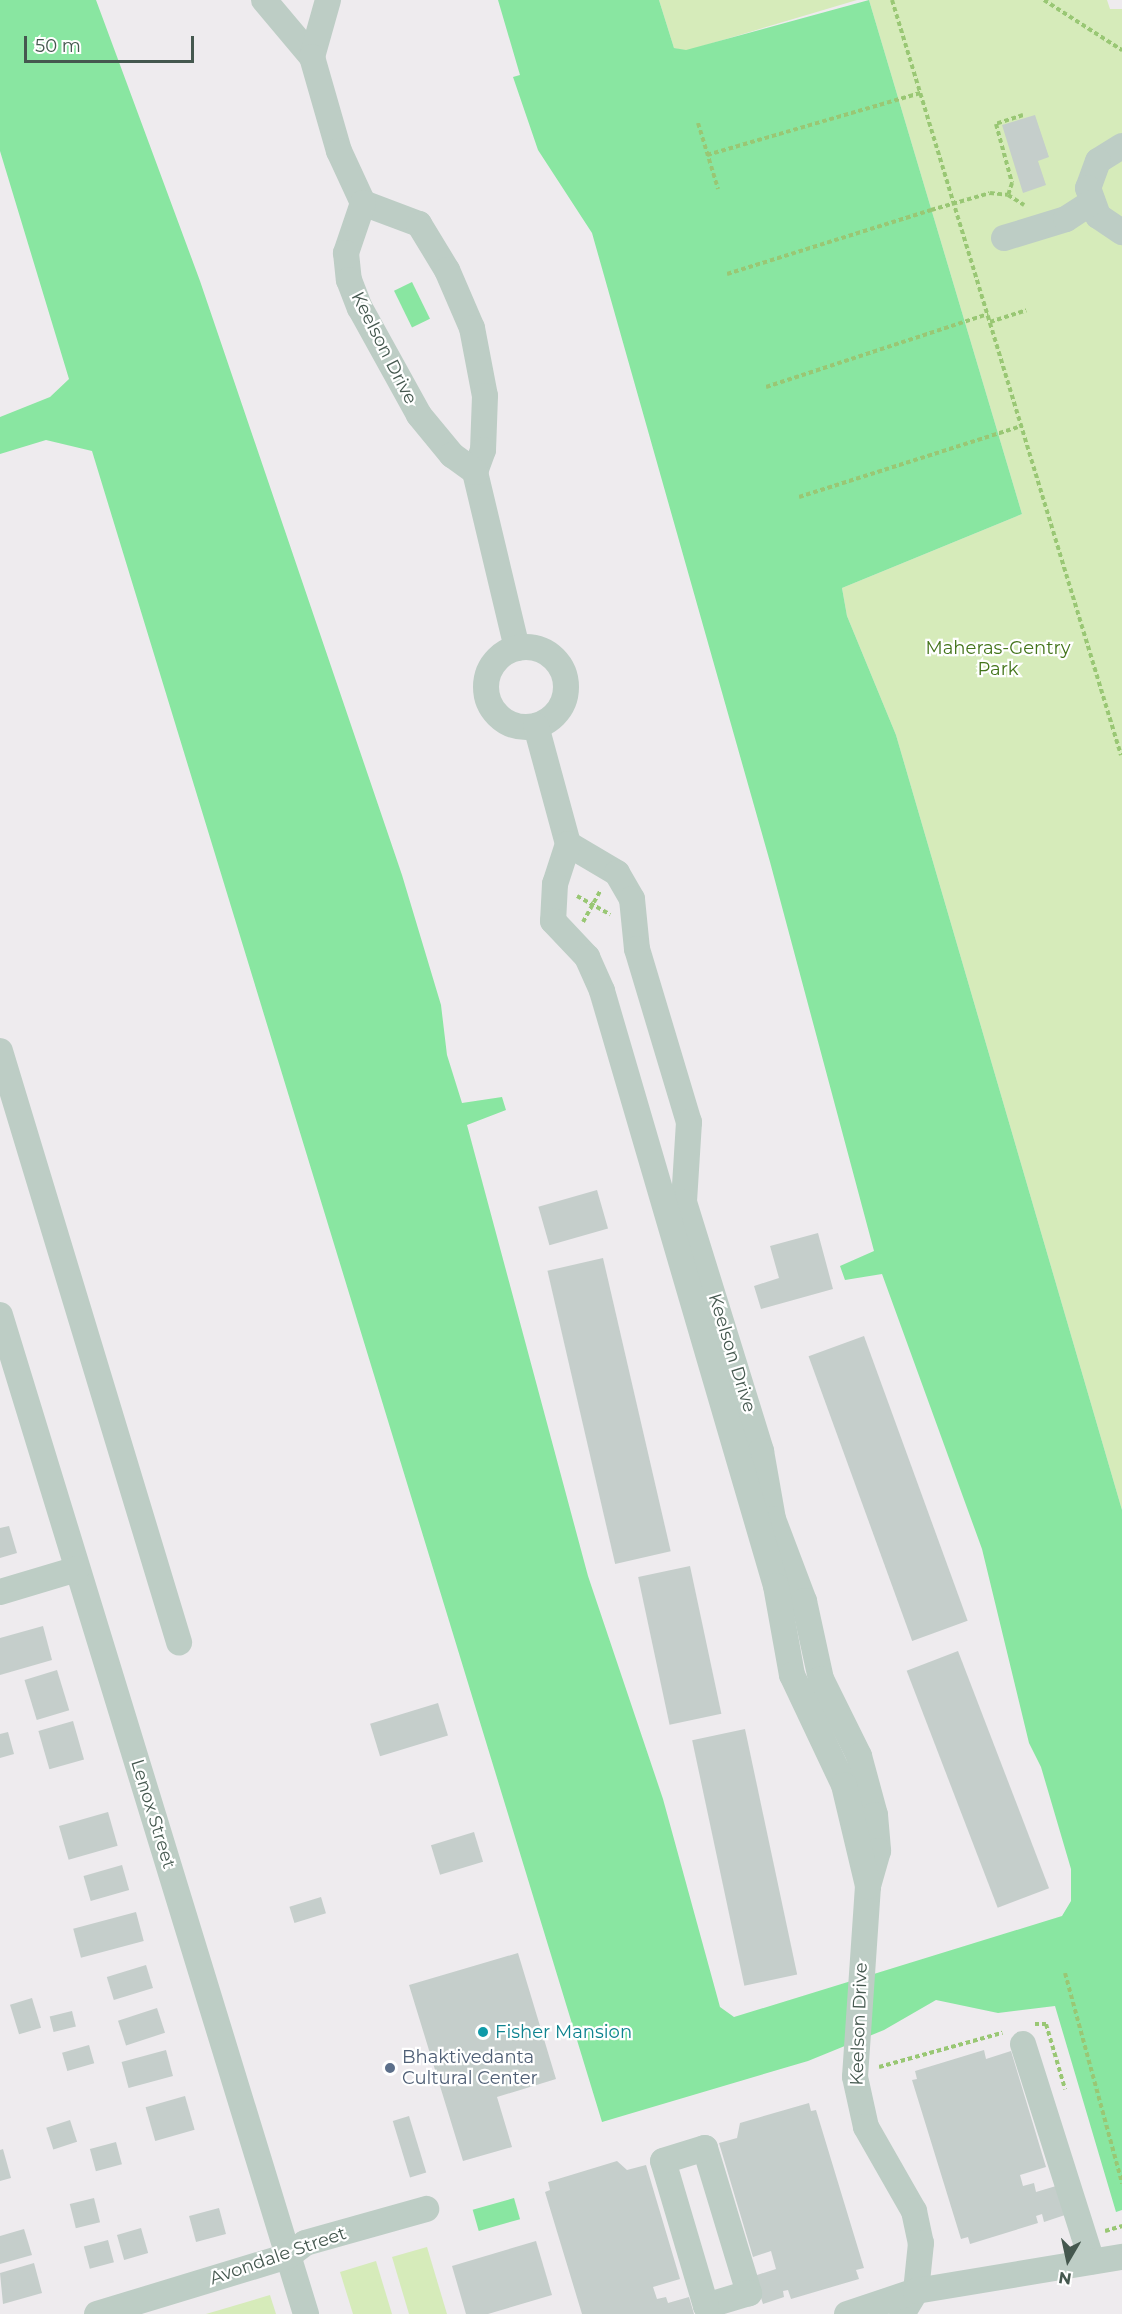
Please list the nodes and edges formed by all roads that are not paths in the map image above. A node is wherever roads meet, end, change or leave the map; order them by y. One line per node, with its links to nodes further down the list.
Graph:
1 (264, 0): 3 (street)
2 (328, 0): 3 (street)
3 (312, 57): 5 (street)
4 (1122, 146): 6 (street)
5 (363, 203): 9 (street, Keelson Drive); 9 (street)
6 (1091, 203): 7 (street); 8 (street)
7 (1001, 230)
8 (1122, 232)
9 (475, 472): 10 (street)
10 (517, 648): 11 (street); 11 (street)
11 (536, 726): 12 (street)
12 (568, 844): 18 (street, Keelson Drive); 18 (street, Keelson Drive)
13 (0, 1051): 17 (street)
14 (0, 1315): 15 (street, Lenox Street)
15 (77, 1569): 16 (street); 21 (street, Lenox Street)
16 (0, 1592)
17 (179, 1642)
18 (868, 1886): 24 (street, Keelson Drive)
19 (1023, 2044): 23 (street)
20 (426, 2209): 21 (street, Avondale Street)
21 (288, 2256): 26 (street, Avondale Street); 27 (street, Lenox Street)
22 (1122, 2257): 23 (street)
23 (1092, 2260): 24 (street)
24 (916, 2291): 28 (street); 29 (street)
25 (729, 2307): 25 (street)
26 (97, 2314)
27 (306, 2314)
28 (847, 2314)
29 (902, 2314)

